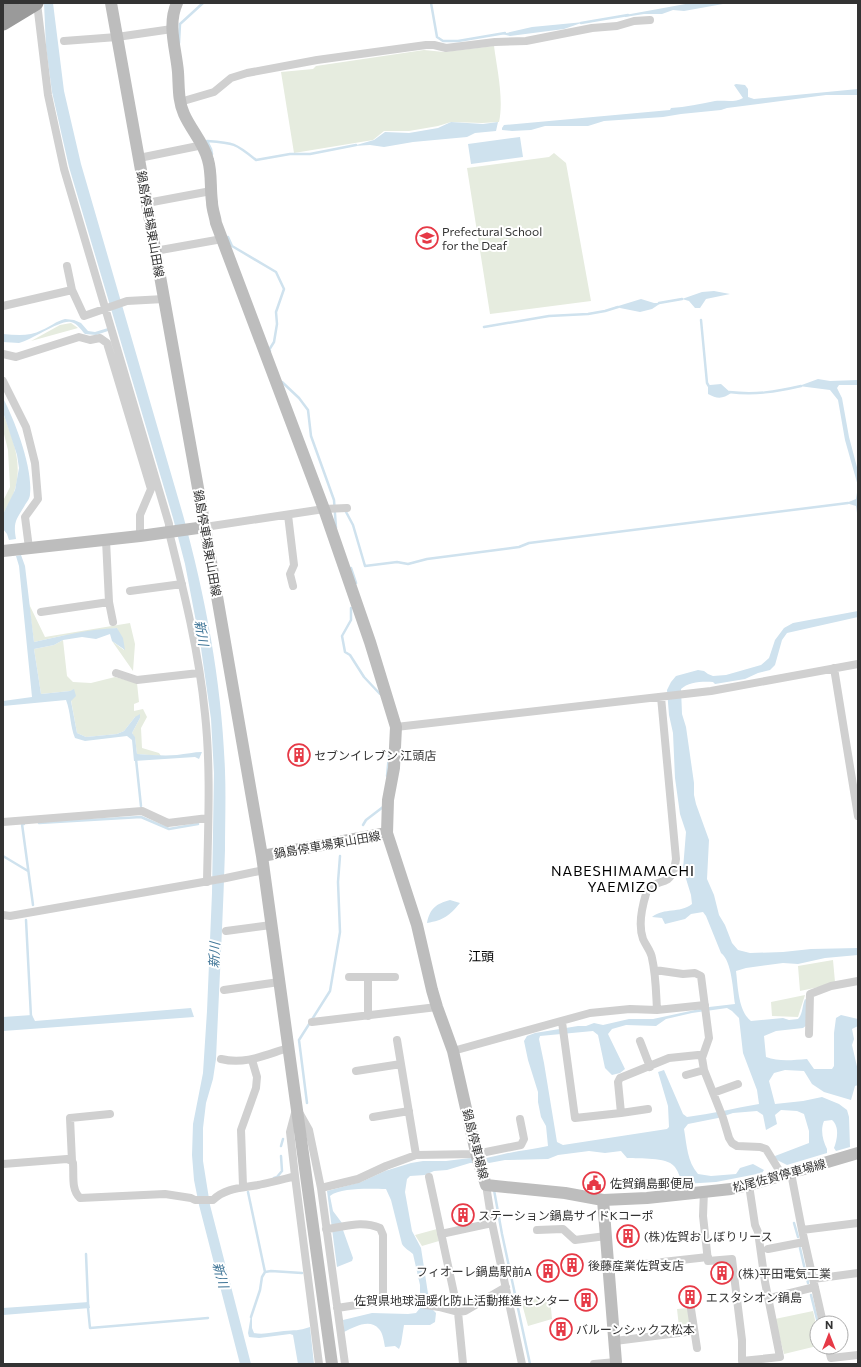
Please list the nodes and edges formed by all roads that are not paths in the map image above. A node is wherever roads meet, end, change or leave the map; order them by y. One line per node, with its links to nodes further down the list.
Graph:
1 (12, 3): 5 (highway)
2 (36, 3): 7 (highway); 22 (street)
3 (111, 3): 9 (main road, 鍋島停車場東山田線)
4 (177, 3): 8 (main road, 鍋島停車場東山田線)
5 (3, 8)
6 (650, 20): 11 (street)
7 (3, 23)
8 (172, 30): 9 (street); 11 (main road, 鍋島停車場東山田線)
9 (117, 37): 10 (street); 13 (main road, 鍋島停車場東山田線)
10 (64, 41)
11 (184, 101): 12 (main road, 鍋島停車場東山田線)
12 (203, 145): 13 (street); 14 (main road, 鍋島停車場東山田線)
13 (139, 158): 15 (main road, 鍋島停車場東山田線)
14 (211, 191): 15 (street); 16 (main road, 鍋島停車場東山田線)
15 (147, 203): 17 (main road, 鍋島停車場東山田線)
16 (222, 239): 17 (street); 25 (main road, 鍋島停車場東山田線)
17 (155, 250): 20 (main road, 鍋島停車場東山田線)
18 (67, 266): 19 (street)
19 (72, 290): 21 (street); 22 (street)
20 (164, 299): 22 (street); 27 (main road, 鍋島停車場東山田線)
21 (3, 306)
22 (106, 308): 28 (street)
23 (3, 354): 29 (street)
24 (3, 381): 31 (street)
25 (337, 508): 26 (street); 44 (main road, 鍋島停車場東山田線)
26 (288, 515): 27 (street); 34 (street)
27 (205, 527): 28 (main road); 49 (main road, 鍋島停車場東山田線)
28 (172, 532): 29 (main road); 33 (street)
29 (140, 536): 30 (main road)
30 (106, 540): 31 (main road); 36 (street)
31 (29, 548): 32 (main road)
32 (3, 551)
33 (182, 584): 35 (street); 42 (street)
34 (293, 586)
35 (130, 591)
36 (110, 602): 37 (street); 38 (street)
37 (41, 612)
38 (113, 622)
39 (858, 664): 40 (street)
40 (834, 668): 43 (street); 45 (street)
41 (116, 673): 42 (street)
42 (199, 673): 46 (street)
43 (663, 696): 44 (street); 55 (street)
44 (396, 727): 48 (main road, 鍋島停車場東山田線)
45 (858, 816)
46 (208, 818): 47 (street); 51 (street)
47 (3, 822)
48 (387, 833): 49 (main road, 鍋島停車場東山田線); 62 (main road, 鍋島停車場線)
49 (262, 856): 50 (main road)
50 (264, 870): 51 (street); 53 (main road)
51 (208, 881): 52 (street)
52 (3, 915)
53 (271, 925): 54 (street); 60 (main road)
54 (226, 931)
55 (655, 970): 63 (street); 64 (street)
56 (349, 977): 57 (street)
57 (368, 977): 58 (street); 65 (street)
58 (395, 977)
59 (858, 981): 68 (street)
60 (279, 982): 61 (street); 71 (main road)
61 (224, 990)
62 (437, 1007): 65 (street); 72 (main road, 鍋島停車場線)
63 (706, 1008): 64 (street); 73 (street)
64 (657, 1010): 67 (street)
65 (368, 1016): 66 (street)
66 (312, 1022)
67 (562, 1024): 72 (street); 86 (street)
68 (809, 1034)
69 (397, 1040): 76 (street)
70 (640, 1041): 77 (street)
71 (288, 1048): 75 (street); 83 (main road)
72 (453, 1050): 92 (main road, 鍋島停車場線)
73 (702, 1055): 77 (street); 78 (street)
74 (221, 1059): 75 (street)
75 (252, 1060): 100 (street)
76 (401, 1064): 79 (street); 85 (street)
77 (650, 1067): 86 (street)
78 (704, 1070): 80 (street); 82 (street)
79 (356, 1072)
80 (686, 1075)
81 (738, 1084): 82 (street)
82 (713, 1094): 95 (street)
83 (296, 1108): 96 (street); 101 (street); 131 (main road)
84 (648, 1109): 86 (street)
85 (409, 1111): 88 (street); 91 (street)
86 (621, 1113)
87 (110, 1114): 93 (street)
88 (373, 1117)
89 (520, 1119): 92 (street)
90 (858, 1153): 95 (main road, 松尾佐賀停車場線)
91 (416, 1156): 92 (street); 101 (street)
92 (478, 1159): 98 (main road, 鍋島停車場線)
93 (72, 1160): 94 (street); 100 (street)
94 (3, 1164)
95 (786, 1174): 99 (main road, 松尾佐賀停車場線); 108 (street)
96 (295, 1176): 100 (street); 130 (street)
97 (429, 1177): 109 (street)
98 (486, 1185): 103 (main road, 鍋島停車場線); 104 (street)
99 (749, 1185): 102 (main road, 松尾佐賀停車場線); 113 (street)
100 (243, 1186)
101 (321, 1188): 106 (street)
102 (704, 1191): 103 (main road, 松尾佐賀停車場線); 113 (street)
103 (603, 1200): 110 (main road)
104 (492, 1223): 109 (street); 117 (street)
105 (858, 1223): 108 (street)
106 (327, 1229): 119 (street); 120 (street)
107 (537, 1230): 110 (street)
108 (802, 1230): 111 (street)
109 (441, 1234): 122 (street)
110 (606, 1236): 114 (main road)
111 (804, 1242): 112 (street); 116 (street)
112 (768, 1249)
113 (708, 1257): 114 (street)
114 (608, 1268): 125 (main road)
115 (858, 1273): 116 (street)
116 (814, 1283): 118 (street); 123 (street)
117 (506, 1287): 122 (street); 134 (street)
118 (774, 1297)
119 (383, 1301): 120 (street); 122 (street)
120 (337, 1308): 132 (street)
121 (691, 1309): 124 (street)
122 (458, 1312): 133 (street)
123 (821, 1315)
124 (694, 1331): 125 (street); 126 (street)
125 (615, 1341): 129 (main road)
126 (697, 1348)
127 (830, 1355): 128 (street)
128 (858, 1355)
129 (616, 1362): 135 (street)
130 (319, 1364)
131 (332, 1364)
132 (345, 1364)
133 (463, 1364)
134 (522, 1364)
135 (594, 1364)

